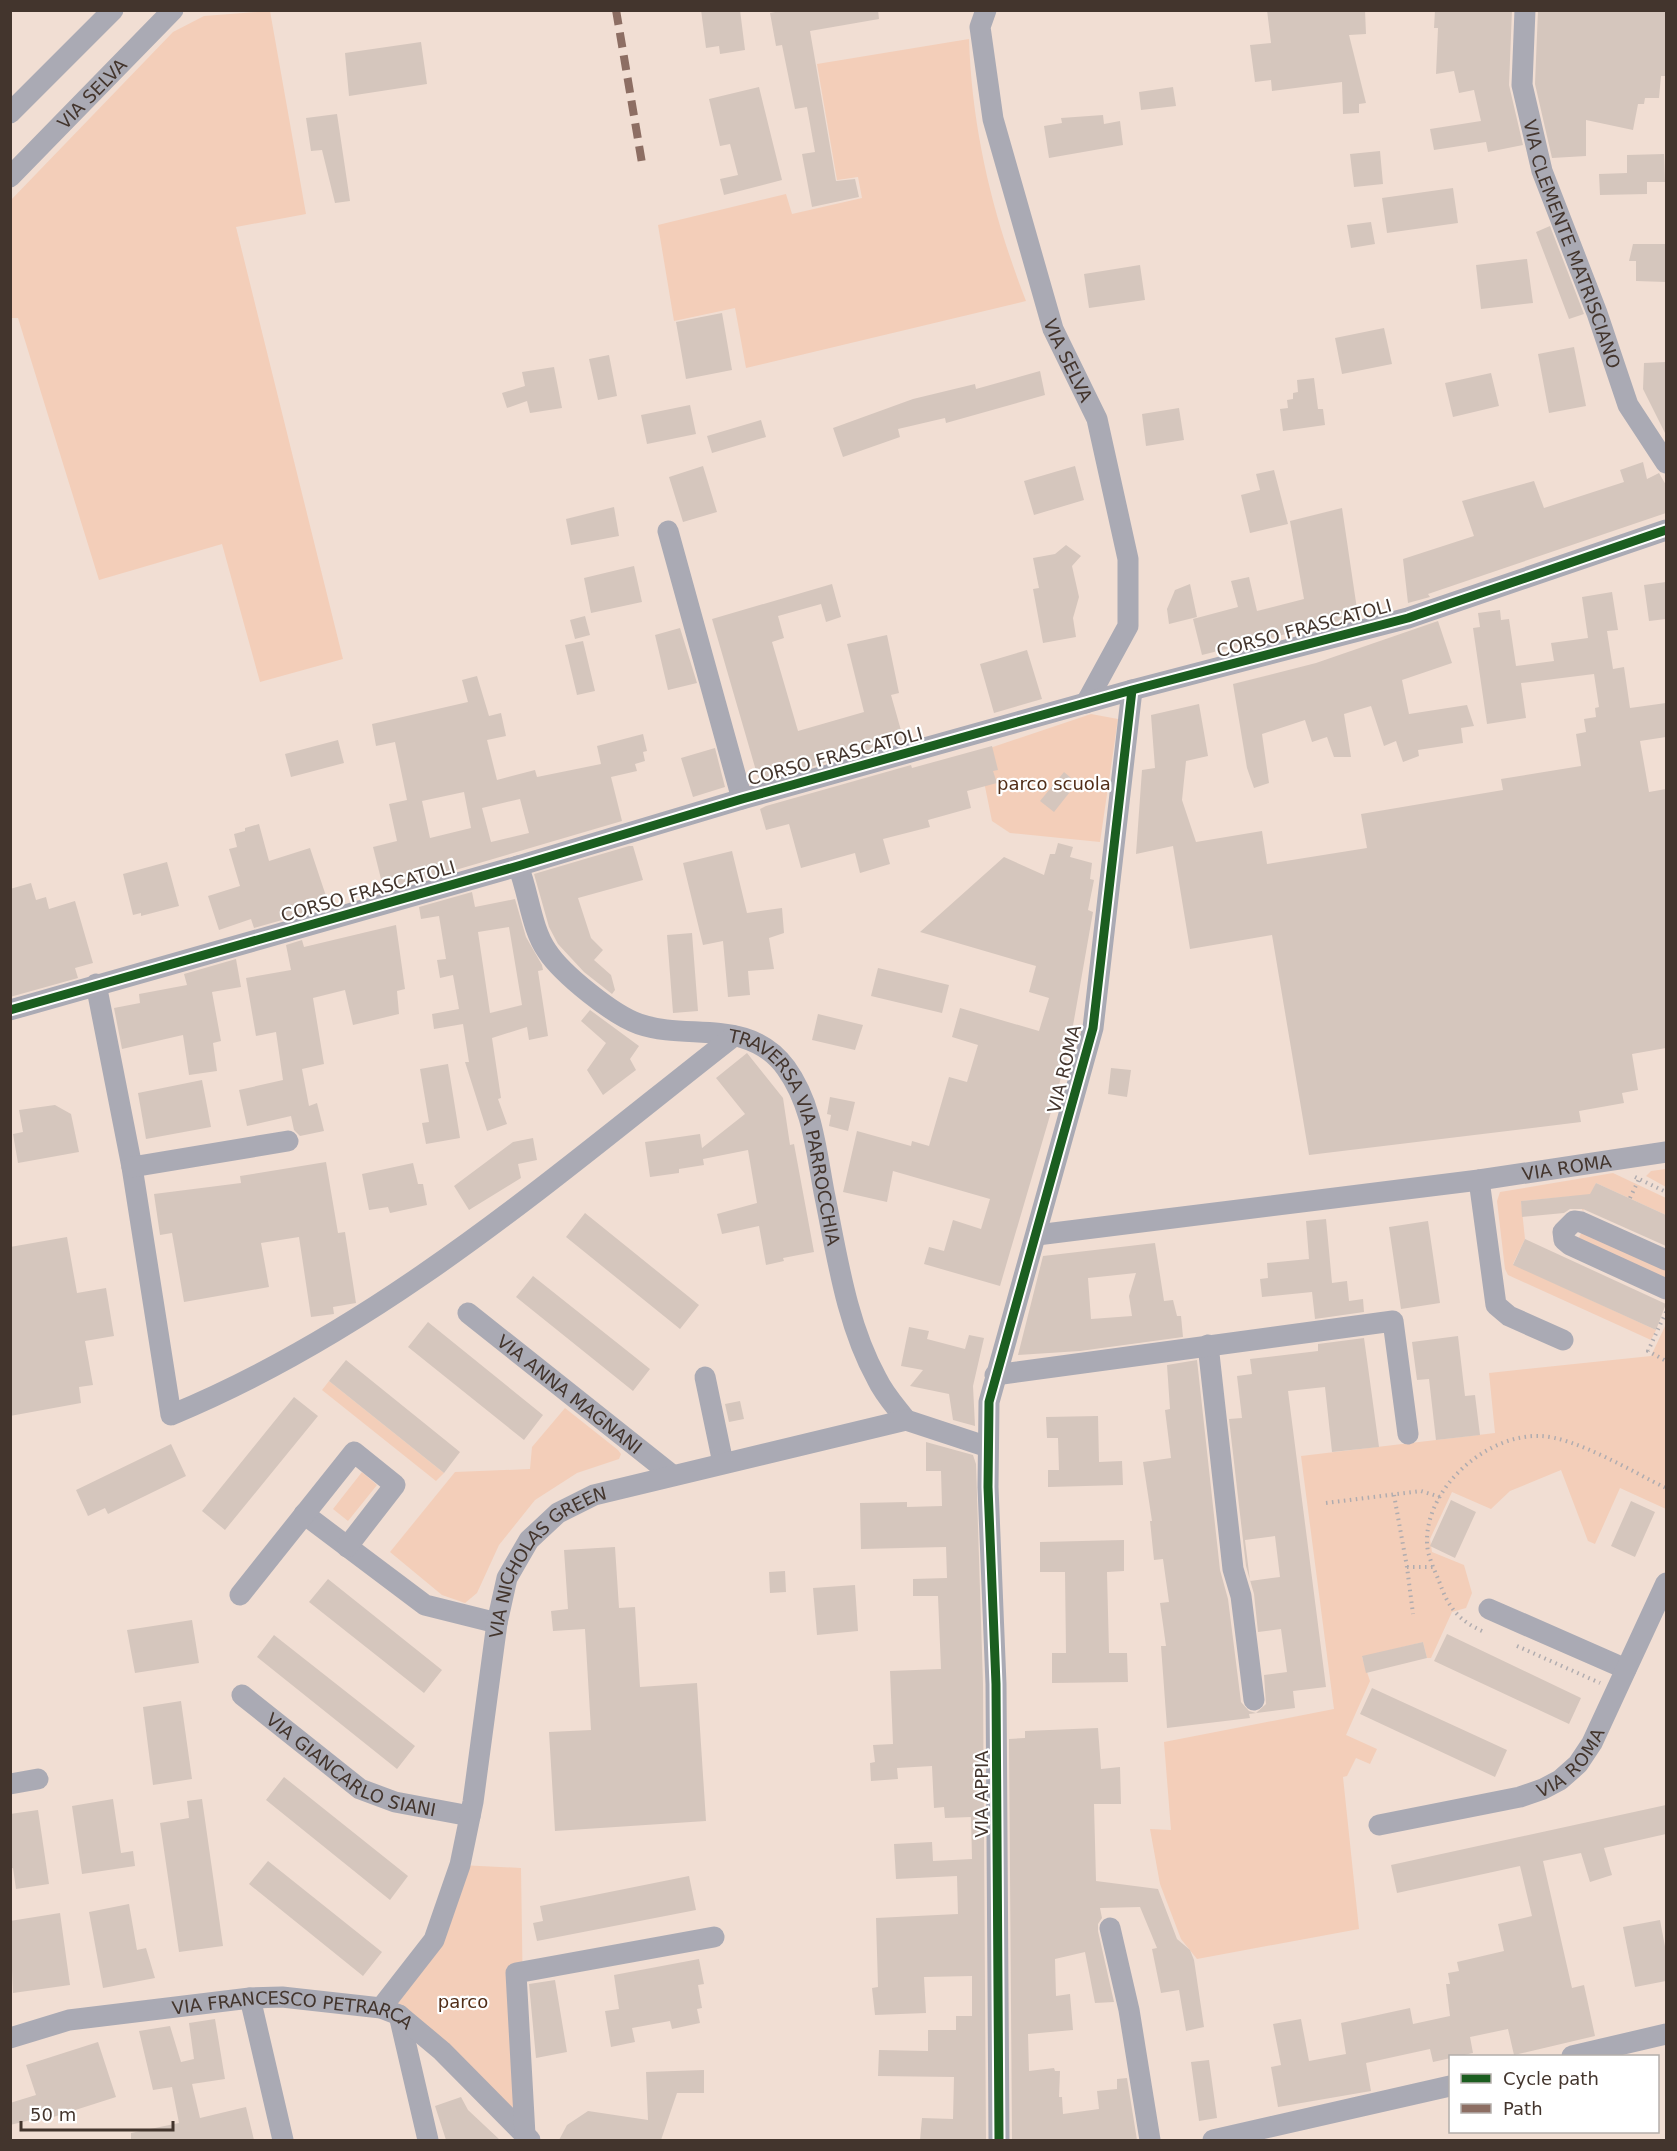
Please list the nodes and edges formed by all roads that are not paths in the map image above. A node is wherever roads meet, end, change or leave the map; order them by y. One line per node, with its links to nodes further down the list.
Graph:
1 (113, 10): 5 (street)
2 (173, 10): 6 (street, VIA SELVA)
3 (986, 10): 11 (street, VIA SELVA)
4 (1525, 10): 7 (street, VIA CLEMENTE MATRISCIANO)
5 (10, 113)
6 (10, 177)
7 (1666, 463)
8 (1666, 530): 10 (street, CORSO FRASCATOLI)
9 (668, 531): 12 (street)
10 (1132, 690): 11 (street, CORSO FRASCATOLI); 21 (street, VIA ROMA)
11 (1082, 704): 12 (street, CORSO FRASCATOLI)
12 (742, 799): 13 (street, CORSO FRASCATOLI)
13 (518, 866): 14 (street, CORSO FRASCATOLI); 16 (street, TRAVERSA VIA PARROCCHIA)
14 (96, 984): 15 (street, CORSO FRASCATOLI); 19 (street)
15 (10, 1010)
16 (734, 1035): 19 (street); 29 (street, TRAVERSA VIA PARROCCHIA)
17 (288, 1141): 19 (street)
18 (1666, 1152): 20 (street, VIA ROMA)
19 (132, 1167)
20 (1479, 1180): 21 (street, VIA ROMA); 25 (street)
21 (1037, 1235): 27 (street, VIA ROMA)
22 (1666, 1260): 23 (street)
23 (1666, 1289)
24 (468, 1313): 33 (street, VIA ANNA MAGNANI)
25 (1563, 1340)
26 (1208, 1345): 27 (street); 30 (street); 42 (street)
27 (995, 1375): 31 (street, VIA ROMA)
28 (705, 1377): 32 (street)
29 (906, 1420): 31 (street); 32 (street, VIA NICHOLAS GREEN)
30 (1408, 1434)
31 (988, 1447): 58 (street, VIA APPIA)
32 (723, 1463): 33 (street, VIA NICHOLAS GREEN)
33 (672, 1475): 39 (street, VIA NICHOLAS GREEN)
34 (304, 1514): 35 (street); 35 (street); 37 (street)
35 (346, 1547): 39 (street)
36 (1666, 1583): 40 (street, VIA ROMA)
37 (240, 1595)
38 (1489, 1609): 40 (street)
39 (497, 1623): 45 (street, VIA NICHOLAS GREEN)
40 (1626, 1669): 46 (street, VIA ROMA)
41 (243, 1695): 45 (street, VIA GIANCARLO SIANI)
42 (1254, 1700)
43 (38, 1779): 44 (street)
44 (10, 1784)
45 (470, 1816): 50 (street, VIA NICHOLAS GREEN)
46 (1379, 1825)
47 (1110, 1928): 59 (street)
48 (714, 1937): 55 (street)
49 (250, 1998): 50 (street, VIA FRANCESCO PETRARCA); 52 (street, VIA FRANCESCO PETRARCA); 56 (street)
50 (390, 2012): 55 (street, VIA FRANCESCO PETRARCA); 57 (street)
51 (1666, 2034): 53 (street)
52 (10, 2038)
53 (1576, 2055)
54 (1449, 2086): 60 (street)
55 (528, 2138)
56 (283, 2140)
57 (428, 2140)
58 (999, 2140)
59 (1150, 2140)
60 (1213, 2140)

